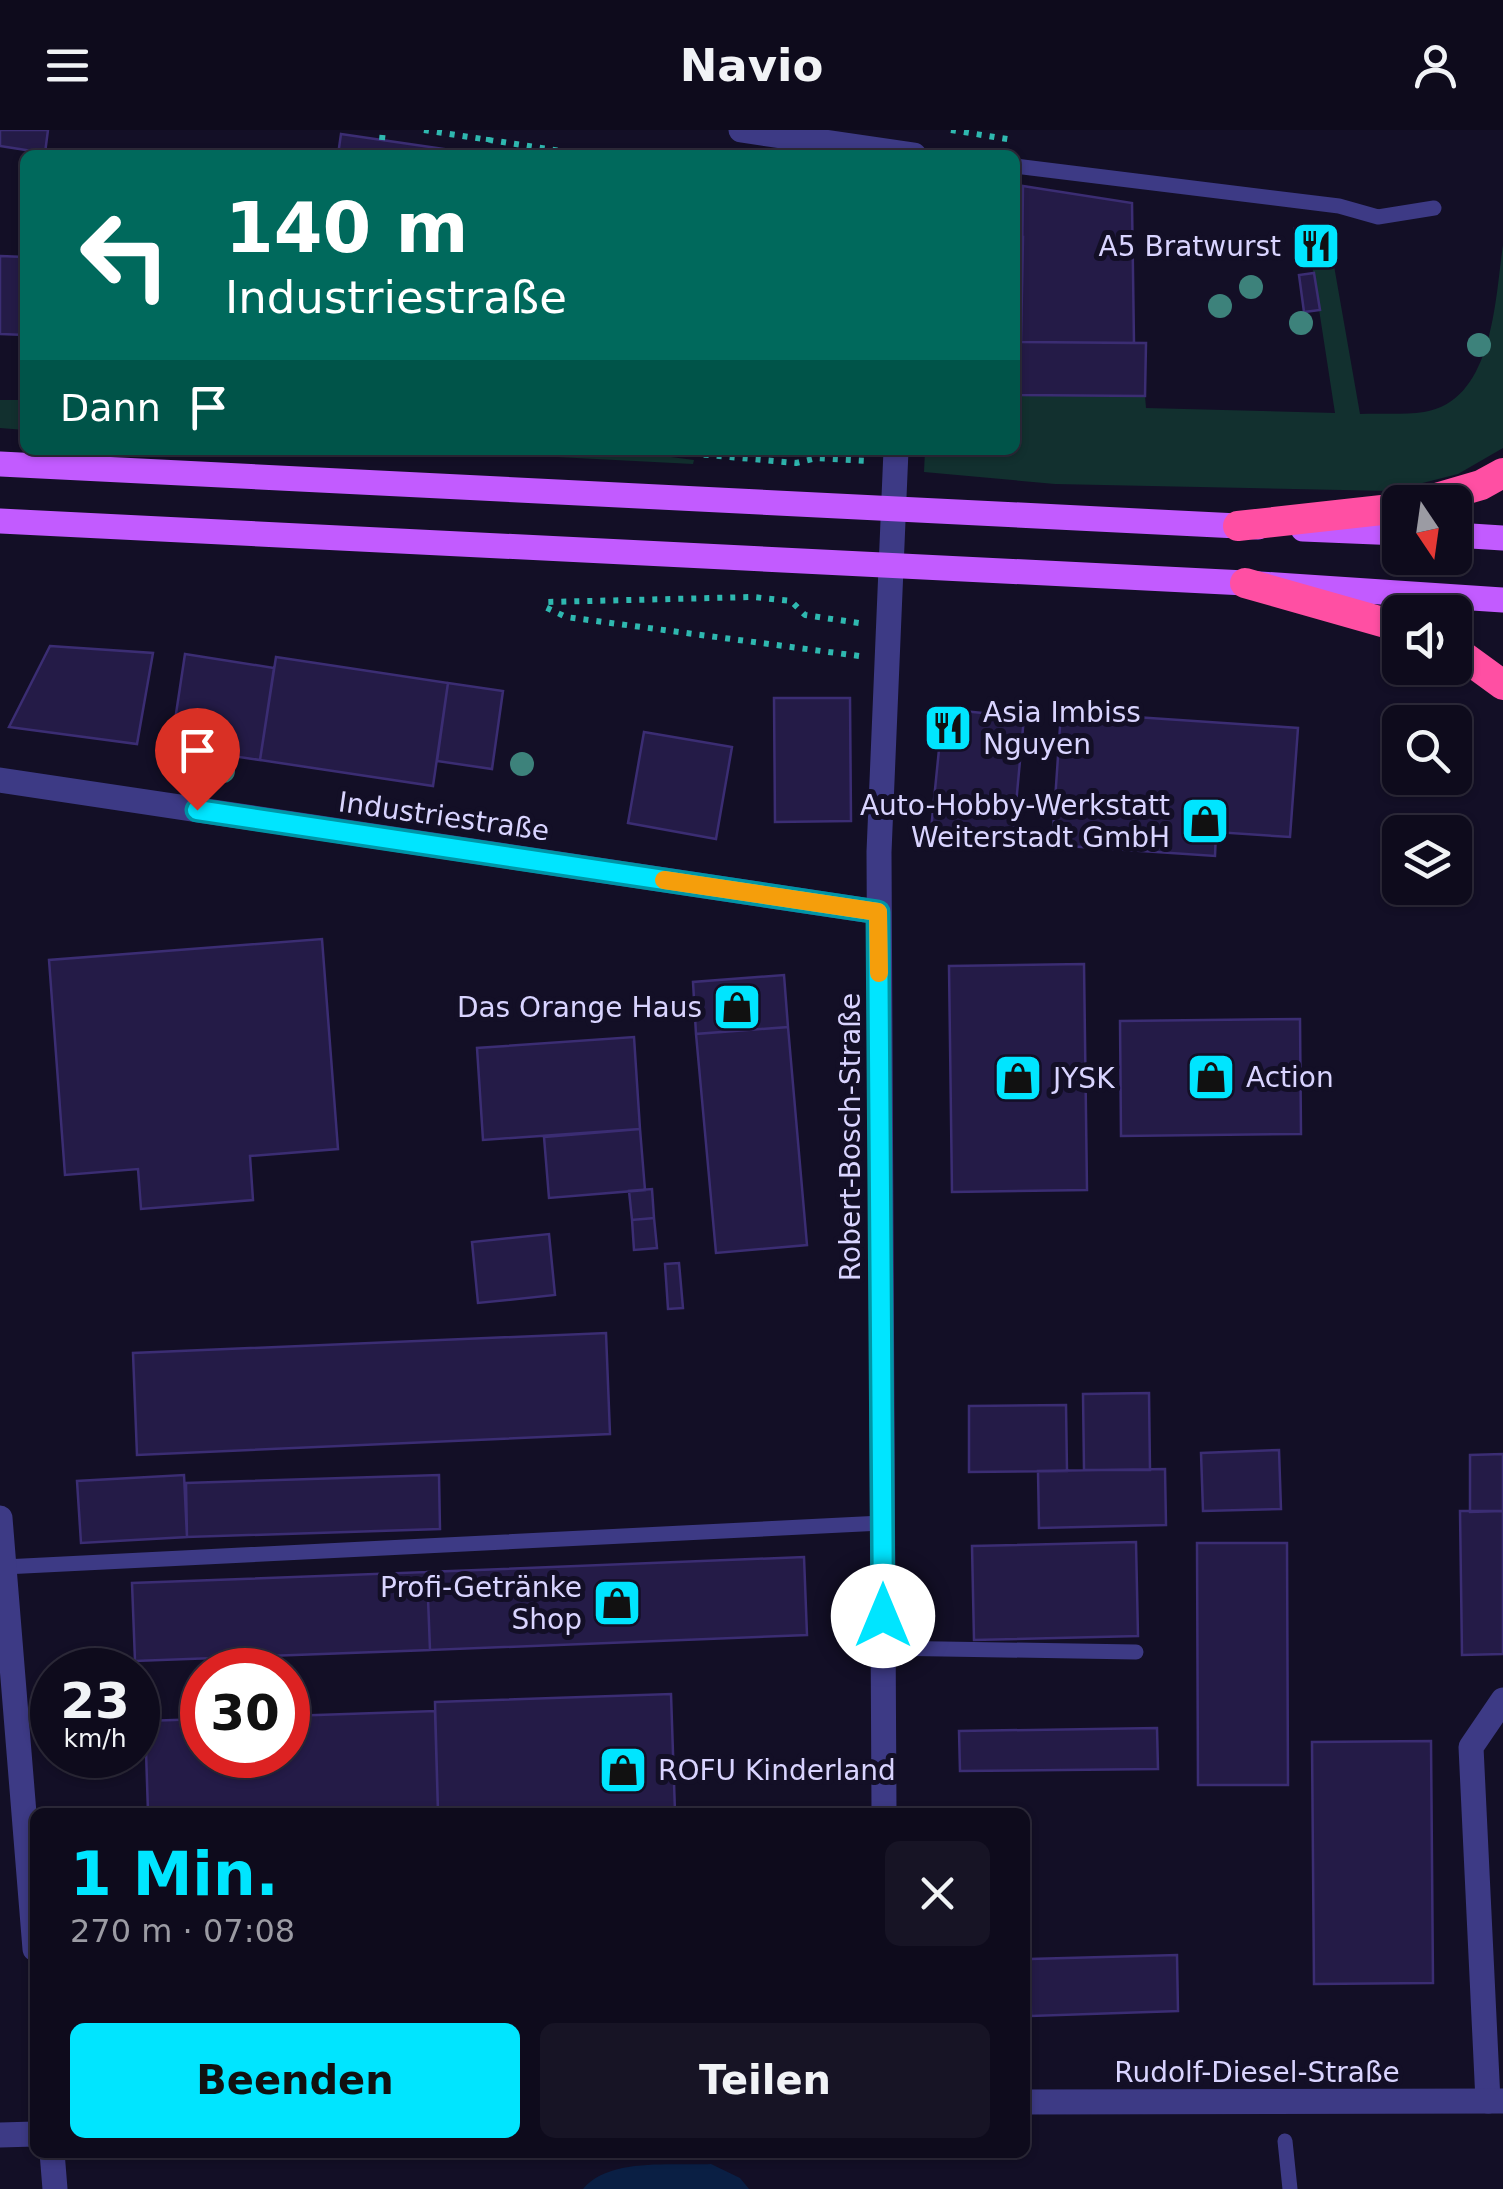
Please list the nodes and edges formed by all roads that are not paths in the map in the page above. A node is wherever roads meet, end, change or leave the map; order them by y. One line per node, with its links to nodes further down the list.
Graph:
1 (742, 130): 2 (street)
2 (880, 150)
3 (1020, 167): 4 (lane)
4 (1434, 208)
5 (895, 456): 21 (street, Robert-Bosch-Straße)
6 (0, 464): 11 (main road)
7 (1503, 473): 8 (highway)
8 (1472, 488)
9 (1382, 510): 11 (highway)
10 (0, 521): 15 (main road)
11 (1238, 526): 12 (main road)
12 (1382, 532)
13 (1472, 537): 14 (main road)
14 (1503, 538)
15 (1245, 583): 16 (main road); 17 (highway)
16 (1503, 600)
17 (1382, 622)
18 (1472, 662): 19 (highway)
19 (1503, 685)
20 (0, 780): 21 (street, Industriestraße)
21 (878, 912): 23 (street, Robert-Bosch-Straße)
22 (0, 1518): 24 (street)
23 (882, 1523): 24 (lane); 25 (street, Robert-Bosch-Straße)
24 (4, 1567): 29 (street)
25 (883, 1648): 26 (lane); 28 (street, Robert-Bosch-Straße)
26 (1136, 1652)
27 (1503, 1700): 30 (street, Rudolf-Diesel-Straße)
28 (884, 1808)
29 (30, 1887)
30 (1496, 2101): 31 (street, Rudolf-Diesel-Straße)
31 (1030, 2102)
32 (30, 2134): 33 (street)
33 (0, 2135)
34 (1285, 2141): 37 (lane)
35 (52, 2158): 36 (street)
36 (55, 2189)
37 (1290, 2189)

